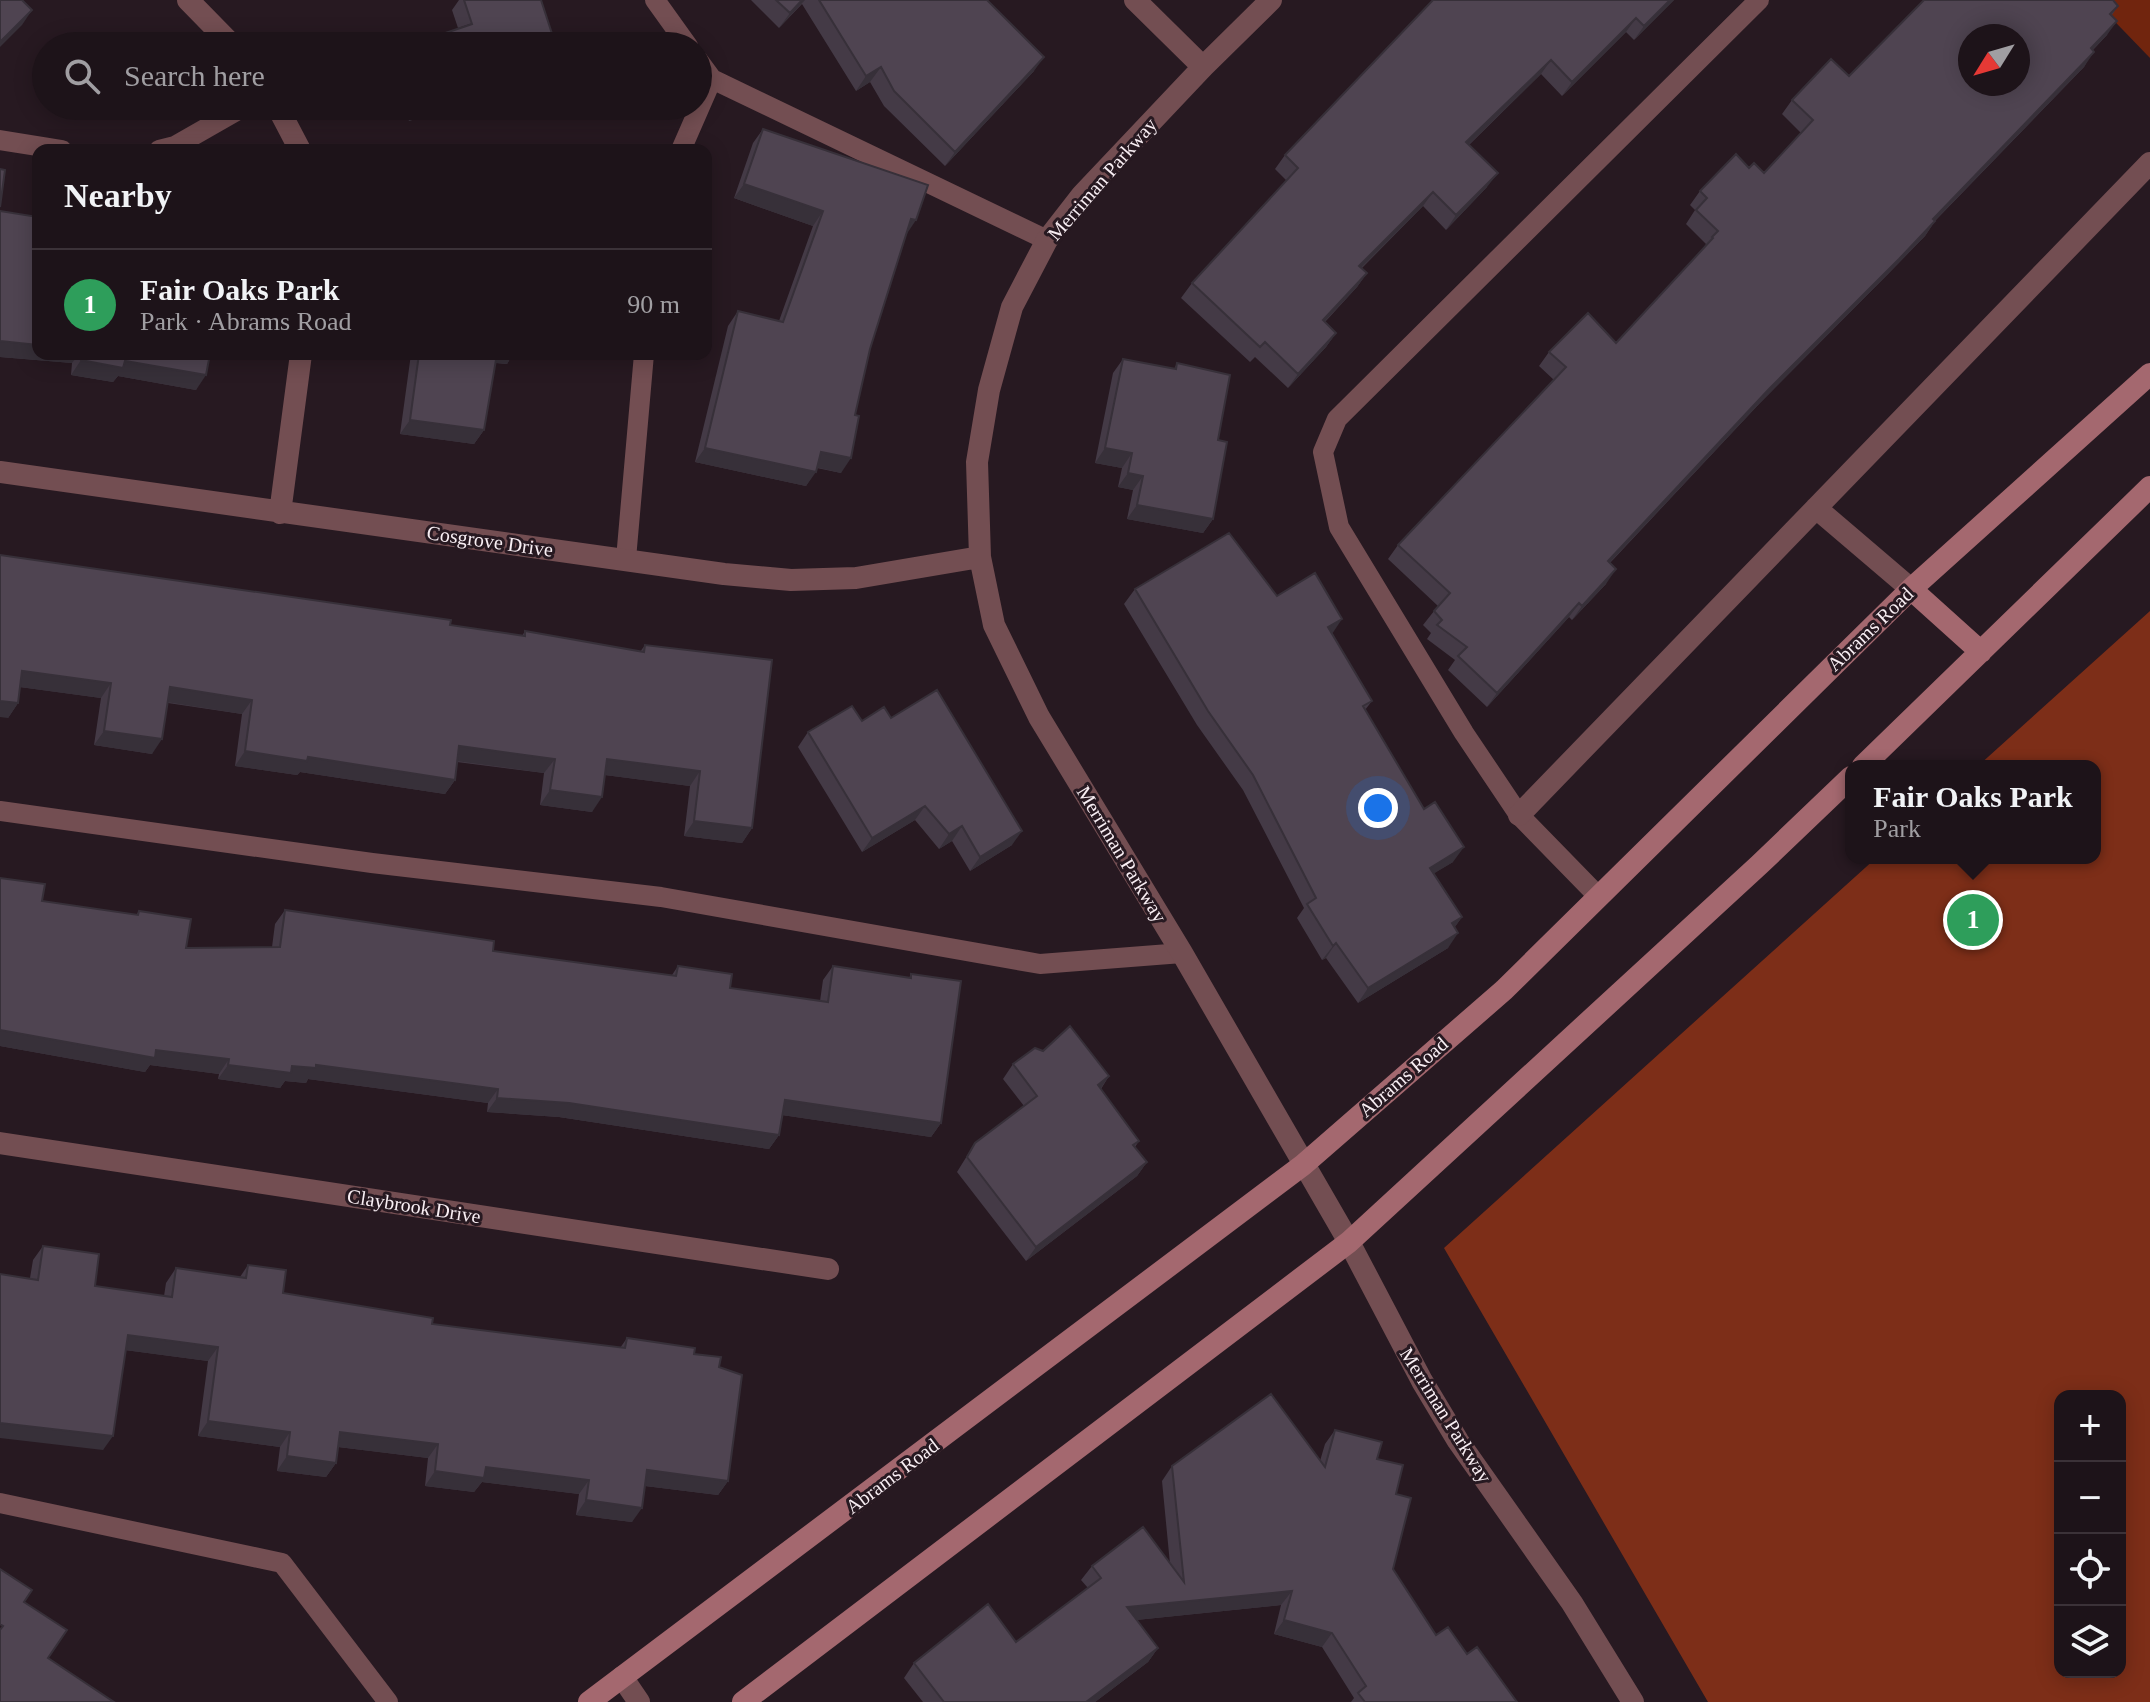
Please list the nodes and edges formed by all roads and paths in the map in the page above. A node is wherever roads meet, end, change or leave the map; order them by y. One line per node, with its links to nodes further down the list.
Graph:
1 (188, 0): 6 (street)
2 (655, 0): 7 (lane)
3 (1135, 0): 8 (street)
4 (1271, 0): 8 (street, Merriman Parkway)
5 (1759, 0): 34 (lane)
6 (219, 32)
7 (678, 32)
8 (1203, 67): 19 (street, Merriman Parkway)
9 (712, 79): 19 (lane)
10 (220, 120): 14 (lane)
11 (284, 120): 15 (street)
12 (694, 120): 16 (lane)
13 (0, 140): 17 (lane)
14 (178, 144)
15 (297, 144)
16 (684, 144)
17 (32, 145)
18 (2150, 163): 25 (street)
19 (1047, 240): 27 (street, Merriman Parkway)
20 (300, 360): 26 (street)
21 (643, 360): 28 (lane)
22 (2150, 374): 29 (main road, Abrams Road)
23 (0, 472): 26 (street, Cosgrove Drive)
24 (2150, 487): 30 (main road)
25 (1816, 508): 29 (street); 34 (street)
26 (280, 513): 28 (street, Cosgrove Drive)
27 (980, 557): 28 (street, Cosgrove Drive); 36 (street, Merriman Parkway)
28 (626, 559)
29 (1911, 589): 30 (main road); 35 (main road, Abrams Road)
30 (1981, 652): 31 (main road)
31 (1869, 760)
32 (1845, 783): 39 (main road)
33 (0, 811): 36 (lane)
34 (1519, 815): 35 (lane)
35 (1598, 896): 38 (main road, Abrams Road)
36 (1182, 953): 38 (street, Merriman Parkway)
37 (0, 1143): 40 (street, Claybrook Drive)
38 (1303, 1165): 39 (street, Merriman Parkway); 42 (main road, Abrams Road)
39 (1349, 1242): 46 (main road); 47 (street, Merriman Parkway)
40 (828, 1269)
41 (0, 1503): 43 (lane)
42 (622, 1677): 44 (main road, Abrams Road); 45 (street)
43 (388, 1702)
44 (589, 1702)
45 (639, 1702)
46 (743, 1702)
47 (1633, 1702)

